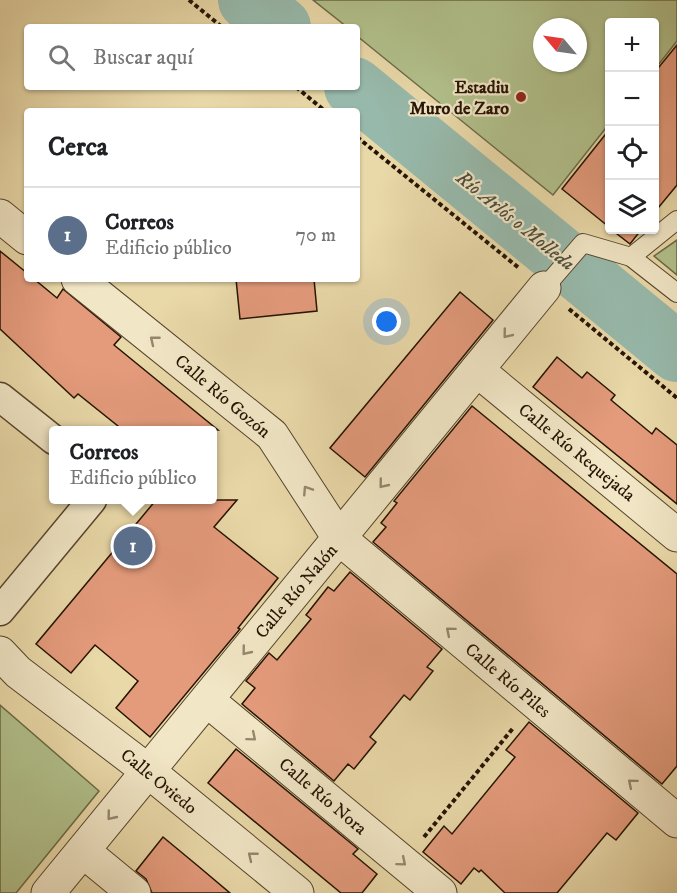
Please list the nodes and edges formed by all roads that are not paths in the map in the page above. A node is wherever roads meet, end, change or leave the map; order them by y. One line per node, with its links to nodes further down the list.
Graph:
1 (0, 216): 3 (street)
2 (677, 220): 4 (lane)
3 (24, 236)
4 (631, 257): 6 (lane); 7 (lane)
5 (82, 282): 13 (street, Calle Río Gozón, one-way to 5)
6 (547, 284): 8 (street, Calle Río Nalón, one-way to 8)
7 (677, 293)
8 (477, 370): 12 (street, Calle Río Requejada); 13 (street, Calle Río Nalón, one-way to 13)
9 (0, 397): 10 (street)
10 (49, 436)
11 (89, 504): 14 (street)
12 (677, 535)
13 (339, 538): 16 (street, Calle Río Nalón, one-way to 16); 18 (street, Calle Río Piles, one-way to 13)
14 (0, 611)
15 (6, 663): 17 (street, Calle Oviedo)
16 (207, 700): 17 (street, Calle Río Nalón); 23 (street, Calle Río Nora, one-way to 23)
17 (148, 771): 19 (street, Calle Río Nalón, one-way to 19); 22 (street, Calle Oviedo, one-way to 17)
18 (677, 821)
19 (83, 851): 20 (street, Calle Río Nalón); 21 (street)
20 (48, 893)
21 (134, 893)
22 (297, 893)
23 (440, 893)

